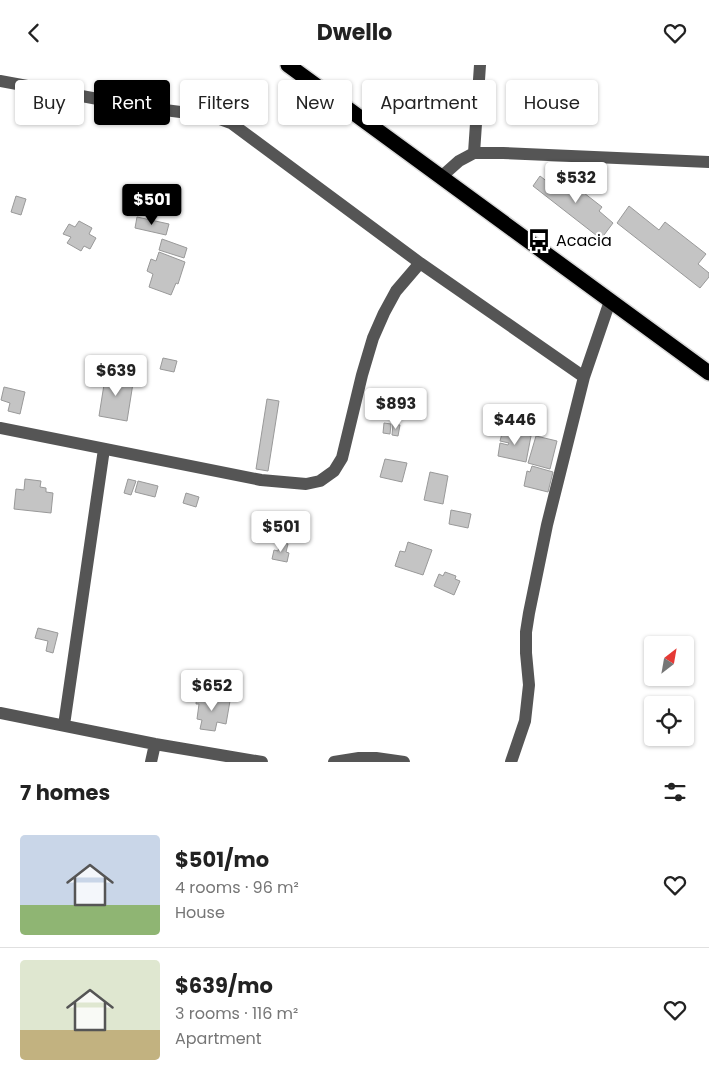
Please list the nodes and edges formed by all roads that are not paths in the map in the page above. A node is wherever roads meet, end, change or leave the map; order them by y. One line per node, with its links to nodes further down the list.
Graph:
1 (288, 65): 6 (highway)
2 (480, 65): 4 (street)
3 (0, 81): 7 (street)
4 (474, 153): 5 (street); 6 (street)
5 (709, 162)
6 (441, 177): 8 (highway)
7 (420, 263): 10 (street); 12 (street)
8 (610, 301): 9 (highway); 10 (street)
9 (709, 373)
10 (584, 377): 20 (street)
11 (0, 428): 12 (street)
12 (104, 449): 14 (street)
13 (0, 713): 14 (street)
14 (64, 725): 15 (street)
15 (155, 744): 16 (street); 17 (street)
16 (151, 762)
17 (262, 762)
18 (334, 762): 19 (street)
19 (404, 762)
20 (511, 762)

